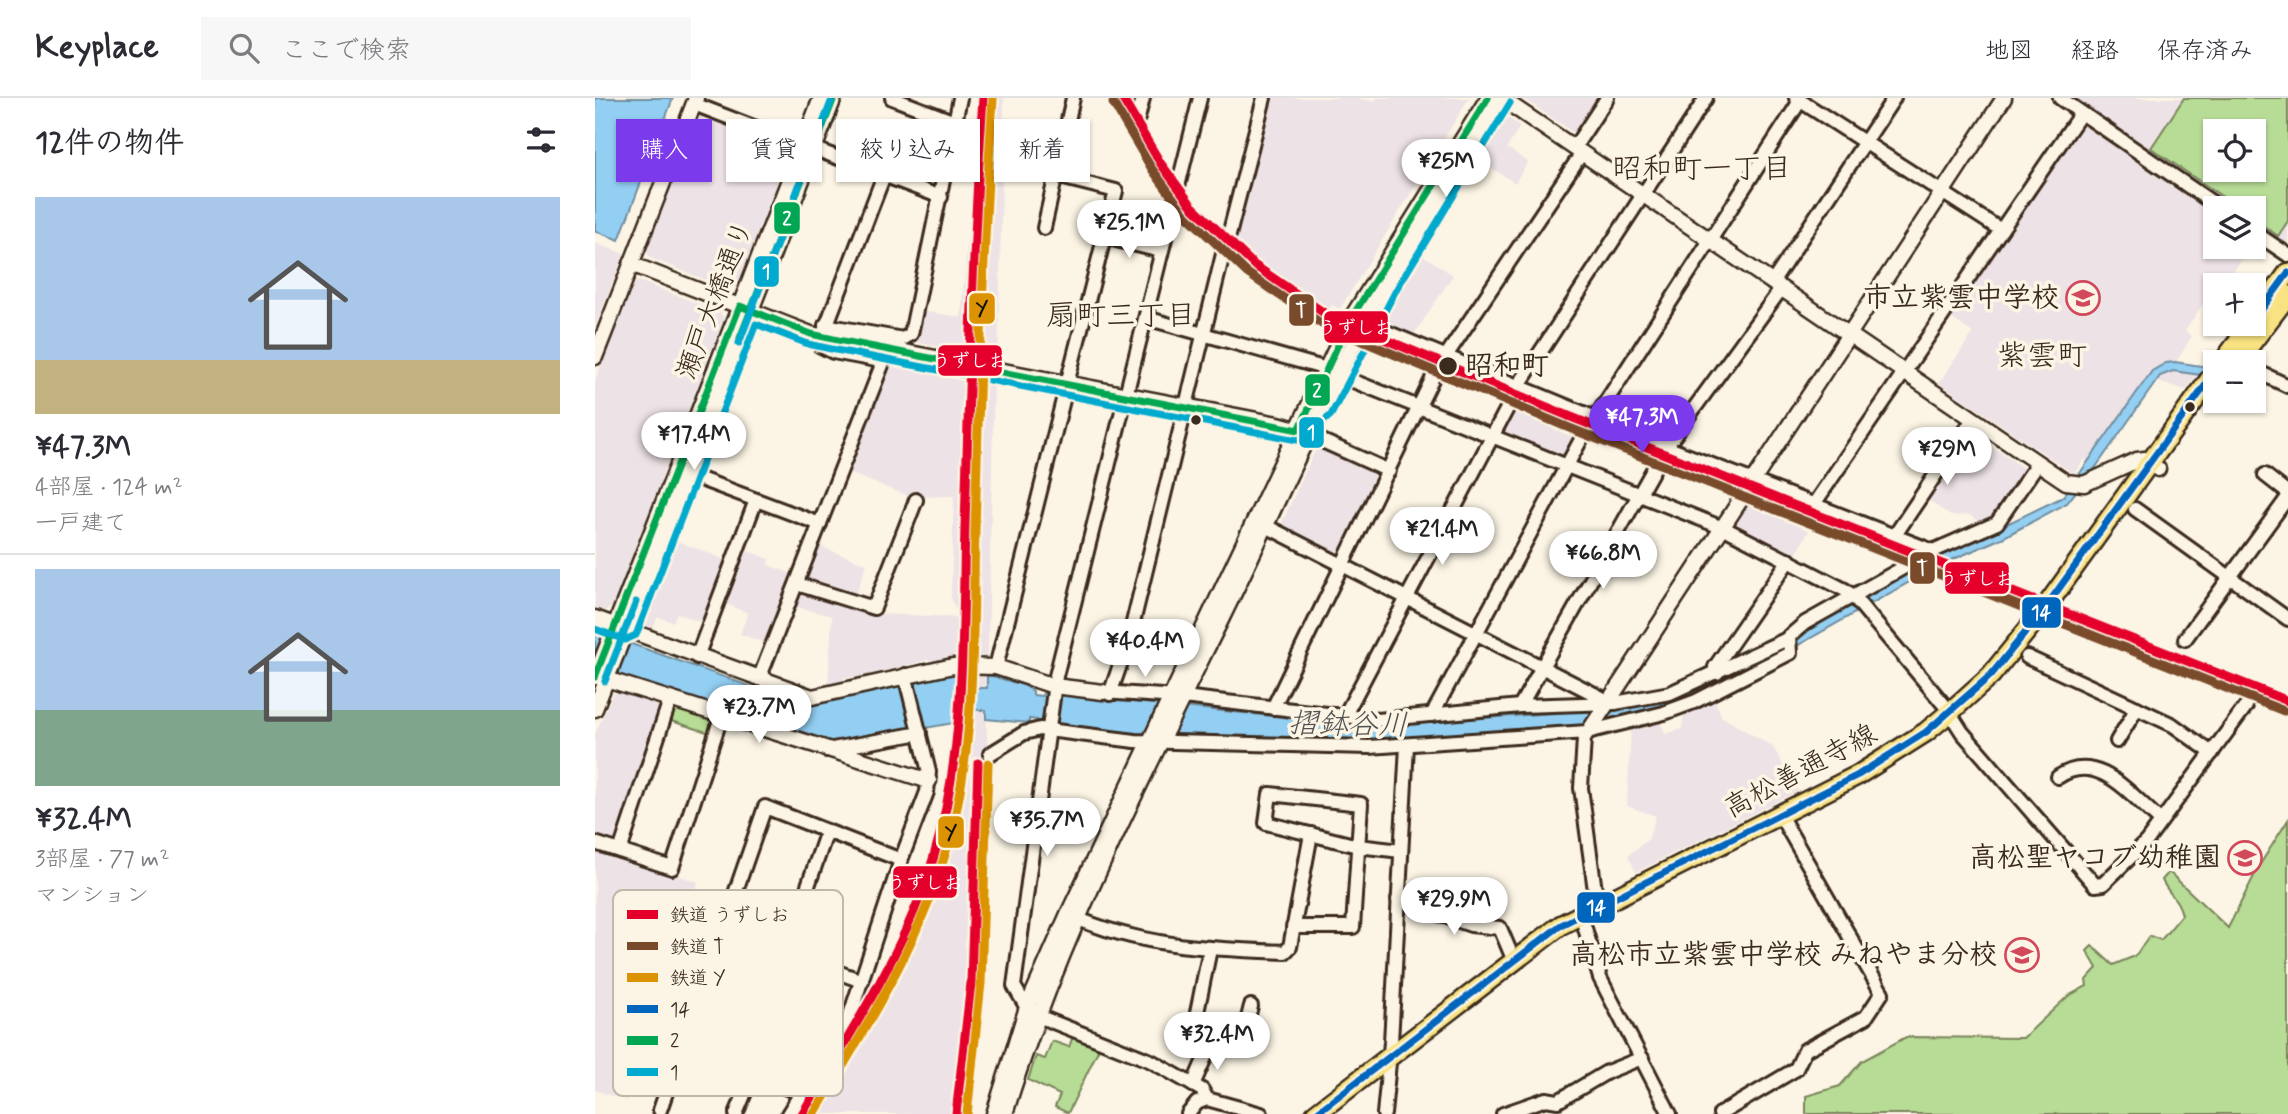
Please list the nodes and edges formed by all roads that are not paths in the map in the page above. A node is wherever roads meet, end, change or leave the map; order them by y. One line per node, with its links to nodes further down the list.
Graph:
1 (821, 98): 21 (street, 瀬戸大橋通り)
2 (834, 98): 25 (street, 瀬戸大橋通り)
3 (892, 98): 22 (street)
4 (960, 98): 23 (street)
5 (1073, 98): 24 (street)
6 (1143, 98): 19 (street)
7 (1201, 98): 45 (street)
8 (1263, 98): 40 (street)
9 (1501, 98): 27 (street); 54 (street)
10 (1607, 98): 27 (street)
11 (1706, 98): 35 (street)
12 (1894, 98): 26 (street)
13 (2004, 98): 34 (street)
14 (2060, 98): 18 (street)
15 (1488, 99): 62 (street)
16 (1798, 99): 26 (street); 42 (street)
17 (695, 101): 20 (street); 47 (street)
18 (2081, 113): 36 (street); 39 (street)
19 (1138, 118)
20 (739, 119)
21 (816, 119)
22 (947, 119)
23 (956, 119)
24 (1068, 119)
25 (822, 122)
26 (1864, 143): 34 (street); 49 (street)
27 (1578, 151): 35 (street); 59 (street)
28 (795, 182): 52 (street, 瀬戸大橋通り)
29 (881, 182): 55 (street)
30 (902, 182): 37 (street)
31 (944, 182): 37 (street)
32 (1055, 182): 38 (street)
33 (1080, 182): 41 (street)
34 (1941, 194): 39 (street); 57 (street)
35 (1642, 196): 42 (street); 66 (street)
36 (2203, 196)
37 (941, 197): 55 (street)
38 (1044, 228)
39 (2001, 230): 63 (street)
40 (1229, 234)
41 (1104, 237): 45 (street); 64 (street)
42 (1710, 240): 49 (street); 75 (street)
43 (2266, 240): 46 (street)
44 (1224, 250): 56 (street)
45 (1161, 251): 53 (street)
46 (2288, 255)
47 (631, 264): 52 (street); 60 (street)
48 (2288, 273): 51 (main road)
49 (1777, 286): 57 (street); 80 (street)
50 (2288, 295): 58 (main road)
51 (2266, 304)
52 (745, 308): 55 (street); 86 (street, 瀬戸大橋通り); 108 (street, 瀬戸大橋通り)
53 (1146, 318): 56 (street); 70 (street)
54 (1365, 323): 59 (street); 62 (street)
55 (823, 331): 70 (street); 95 (street)
56 (1202, 334): 62 (street); 72 (street)
57 (1849, 334): 63 (street); 88 (street)
58 (2246, 350)
59 (1446, 356): 66 (street)
60 (595, 357)
61 (1436, 371): 74 (street)
62 (1333, 372): 74 (street); 77 (street); 77 (street)
63 (1904, 372): 76 (street); 93 (street)
64 (1069, 376)
65 (2266, 376): 67 (street)
66 (1519, 385): 75 (street)
67 (2288, 386)
68 (2203, 390): 84 (main road, 高松善通寺線)
69 (1065, 393): 115 (street)
70 (1126, 396): 72 (street); 120 (street)
71 (1511, 401): 79 (street)
72 (1184, 406): 77 (street); 121 (street)
73 (2203, 406): 84 (main road, 高松善通寺線)
74 (1421, 407): 79 (street); 85 (street)
75 (1596, 418): 80 (street)
76 (1973, 419): 82 (street); 98 (street)
77 (1304, 432): 85 (street); 96 (street); 123 (street)
78 (1585, 432): 83 (street)
79 (1492, 436): 83 (street); 105 (street)
80 (1666, 447): 88 (street)
81 (1658, 461): 89 (street)
82 (2038, 463): 84 (street); 99 (street)
83 (1567, 466): 89 (street); 109 (street)
84 (2154, 466): 133 (main road, 高松善通寺線)
85 (1389, 471): 101 (street)
86 (688, 474): 91 (street); 108 (street, 瀬戸大橋通り)
87 (2265, 475): 90 (street)
88 (1753, 481): 93 (street); 97 (street)
89 (1639, 494): 97 (street); 114 (street)
90 (2288, 495): 102 (street)
91 (756, 500): 95 (street); 112 (street)
92 (916, 500): 103 (street)
93 (1814, 504): 98 (street)
94 (2135, 509): 102 (street)
95 (820, 524): 103 (street)
96 (1266, 526): 101 (street); 123 (street)
97 (1721, 528): 100 (street); 124 (street)
98 (1895, 535): 99 (street)
99 (1933, 551): 104 (street)
100 (1789, 560): 104 (street); 116 (street)
101 (1343, 566): 105 (street); 127 (street)
102 (2230, 577): 107 (street); 110 (street)
103 (797, 584): 118 (street)
104 (1854, 597): 111 (street); 133 (street)
105 (1407, 598): 109 (street); 132 (street)
106 (595, 618): 108 (street)
107 (2288, 619)
108 (619, 631): 112 (street); 117 (street, 瀬戸大橋通り)
109 (1475, 633): 114 (street); 131 (street)
110 (2185, 639)
111 (1789, 641): 116 (street); 135 (street)
112 (697, 657): 118 (street)
113 (2027, 657): 128 (street)
114 (1541, 666): 124 (street); 125 (street)
115 (996, 667): 119 (street); 120 (street)
116 (1717, 673): 124 (street)
117 (600, 676): 122 (street); 129 (street, 瀬戸大橋通り)
118 (759, 679): 119 (street)
119 (906, 679): 136 (street)
120 (1053, 690): 121 (street); 134 (street)
121 (1107, 693): 123 (street)
122 (670, 700): 130 (street); 151 (street)
123 (1174, 701): 127 (street); 137 (street)
124 (1605, 705): 125 (street); 135 (street)
125 (1520, 706): 131 (street)
126 (2246, 706): 141 (street)
127 (1273, 708): 132 (street)
128 (2137, 708): 138 (street); 141 (street)
129 (595, 709)
130 (722, 714): 140 (street); 151 (street)
131 (1432, 715): 132 (street)
132 (1344, 717)
133 (1953, 717): 145 (main road, 高松善通寺線); 146 (street)
134 (1047, 728): 137 (street); 142 (street); 166 (street)
135 (1589, 730): 139 (street); 157 (street)
136 (919, 731): 140 (street); 144 (street)
137 (1156, 739): 139 (street); 158 (street)
138 (2117, 741)
139 (1406, 745): 152 (street)
140 (827, 750): 144 (street)
141 (2212, 753): 146 (street)
142 (990, 754)
143 (2058, 777): 146 (street)
144 (929, 781): 153 (street)
145 (1782, 820): 157 (main road, 高松善通寺線); 159 (main road, 高松善通寺線); 188 (street)
146 (2161, 821)
147 (827, 831): 153 (street); 154 (street); 155 (street)
148 (1311, 834): 150 (street); 150 (street); 160 (street)
149 (595, 842): 151 (street)
150 (1358, 846): 152 (street); 160 (street)
151 (619, 850)
152 (1401, 851): 156 (street)
153 (901, 860): 164 (street)
154 (737, 890)
155 (807, 890)
156 (1398, 900): 162 (street); 170 (street)
157 (1597, 905): 162 (main road, 高松善通寺線)
158 (1073, 917): 161 (street); 166 (street)
159 (1584, 925): 169 (street); 170 (main road, 高松善通寺線)
160 (1293, 927): 161 (street)
161 (1210, 949): 168 (street)
162 (1514, 961): 170 (main road, 高松善通寺線)
163 (843, 974): 164 (street)
164 (862, 981): 167 (street)
165 (1251, 1006): 168 (street)
166 (1033, 1012): 171 (street); 179 (street); 180 (street)
167 (843, 1026)
168 (1210, 1046): 171 (street)
169 (1643, 1058): 186 (street); 187 (street)
170 (1389, 1064): 183 (main road, 高松善通寺線); 184 (main road, 高松善通寺線); 185 (street)
171 (1193, 1085): 175 (street)
172 (665, 1096): 176 (street)
173 (741, 1096): 177 (street)
174 (799, 1096): 178 (street)
175 (1207, 1099): 181 (street); 182 (street)
176 (660, 1110)
177 (736, 1114)
178 (788, 1114)
179 (993, 1114)
180 (1005, 1114)
181 (1188, 1114)
182 (1261, 1114)
183 (1315, 1114)
184 (1333, 1114)
185 (1384, 1114)
186 (1503, 1114)
187 (1670, 1114)
188 (1720, 1114)

